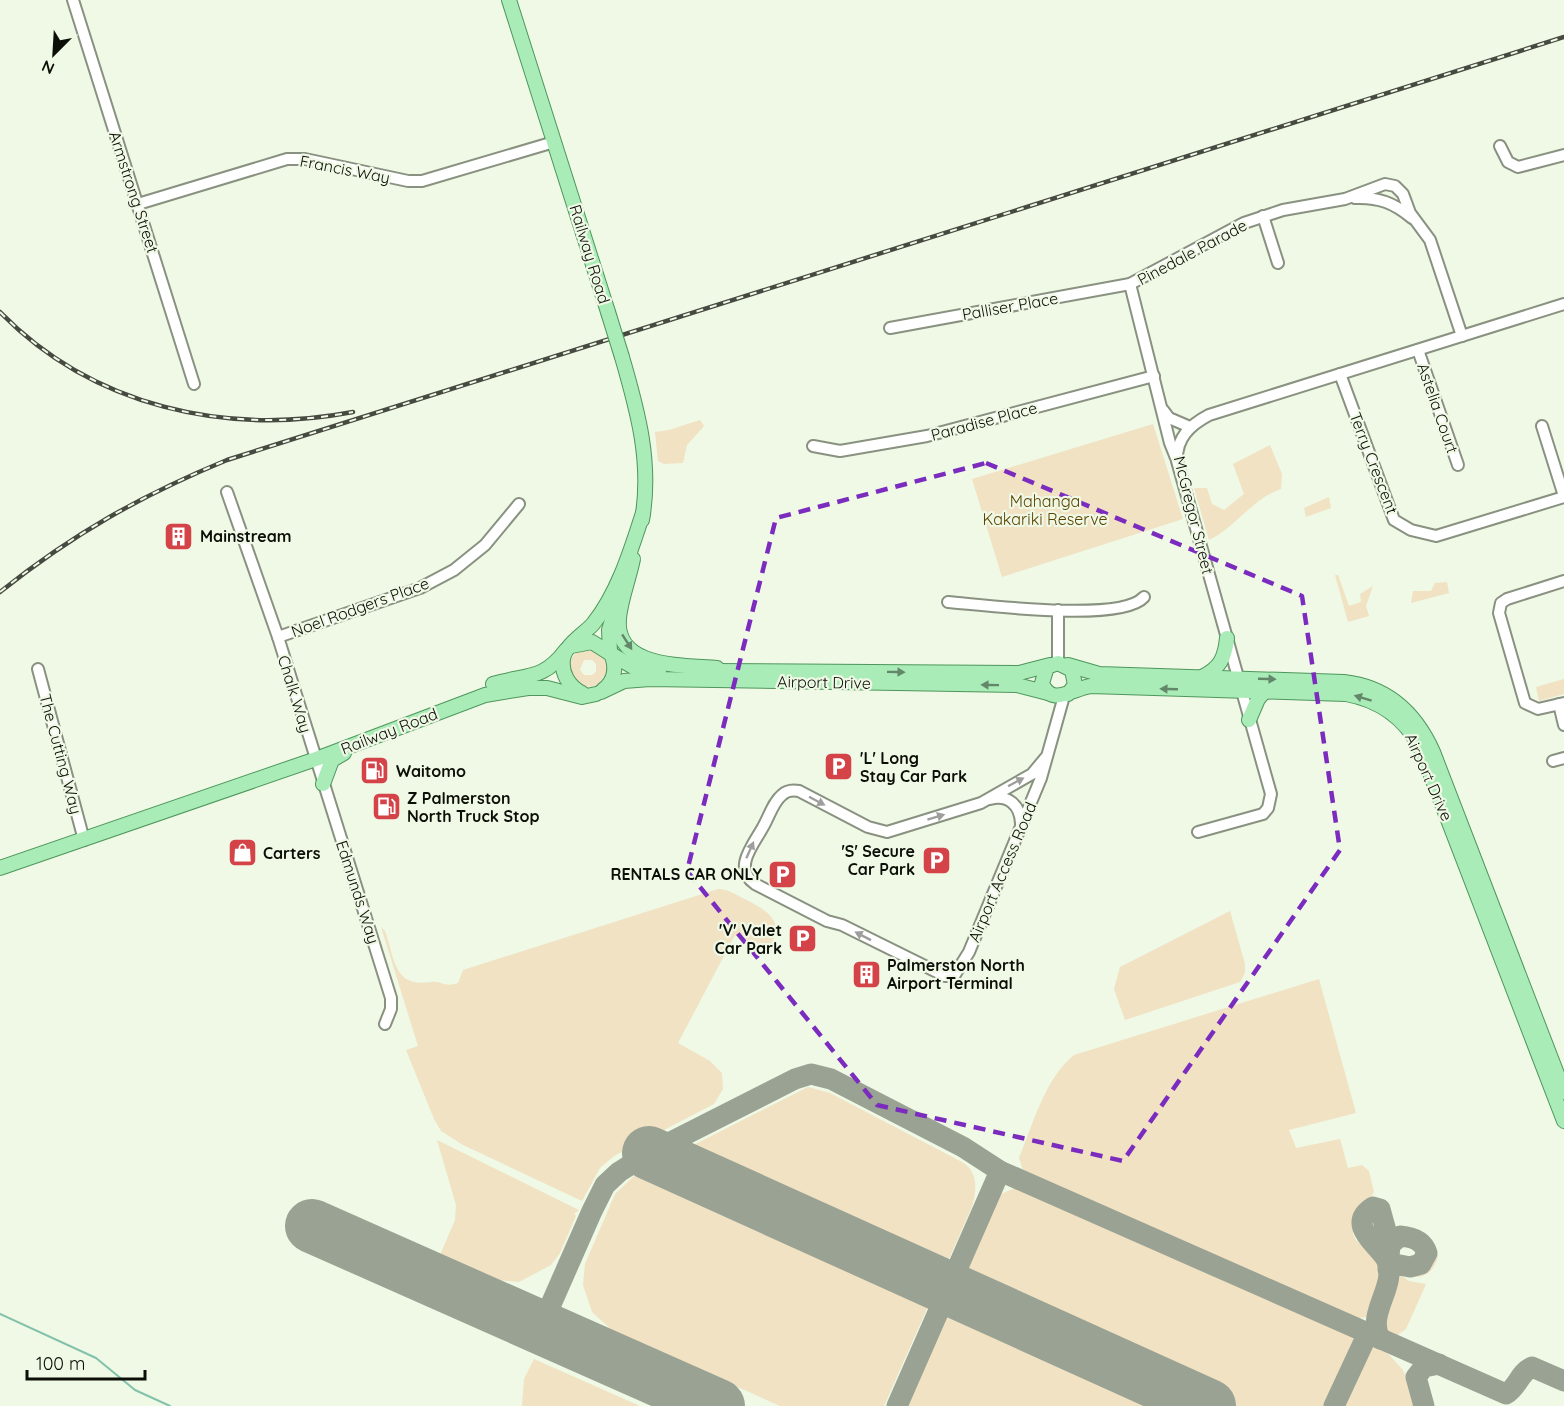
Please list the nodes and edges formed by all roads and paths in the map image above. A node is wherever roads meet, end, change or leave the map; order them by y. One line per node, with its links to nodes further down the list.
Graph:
1 (73, 0): 7 (street, Armstrong Street)
2 (509, 0): 3 (main road, Railway Road)
3 (554, 142): 7 (street, Francis Way); 28 (main road, Railway Road, bridge)
4 (1500, 146): 5 (street)
5 (1564, 155)
6 (1346, 199): 8 (street, Pinedale Parade); 9 (street, Pinedale Parade); 9 (street, Pinedale Parade)
7 (138, 204): 18 (street, Armstrong Street)
8 (1263, 216): 10 (street); 11 (street, Pinedale Parade)
9 (1417, 222): 14 (street, Pinedale Parade)
10 (1278, 262)
11 (1130, 284): 13 (street, Palliser Place); 17 (street, Pinedale Parade)
12 (1564, 304): 14 (street)
13 (890, 328)
14 (1462, 336): 15 (street)
15 (1418, 350): 16 (street); 24 (street, Astelia Court)
16 (1340, 374): 21 (street); 26 (street, Terry Crescent)
17 (1154, 376): 19 (street, Pinedale Parade); 22 (street, Paradise Place)
18 (194, 384)
19 (1163, 410): 21 (street); 23 (street, Pinedale Parade)
20 (1542, 426): 26 (street)
21 (1190, 428): 23 (street, McGregor Street)
22 (813, 446)
23 (1177, 461): 35 (street, McGregor Street)
24 (1458, 465)
25 (227, 492): 34 (street, Chalk Way)
26 (1564, 497)
27 (519, 504): 34 (street, Noel Rodgers Place)
28 (643, 513): 29 (main road, Railway Road); 36 (main road, Railway Road)
29 (637, 546): 37 (main road, Railway Road); 40 (main road, one-way to 40)
30 (1564, 581): 46 (street)
31 (1144, 597): 33 (street)
32 (948, 602): 33 (street)
33 (1058, 610): 38 (street)
34 (278, 637): 50 (street, Chalk Way)
35 (1227, 638): 41 (main road); 42 (street, McGregor Street)
36 (568, 648): 37 (main road); 44 (main road); 50 (main road, Railway Road)
37 (611, 653): 40 (main road, Airport Drive); 44 (main road)
38 (1058, 663): 40 (main road, Airport Drive, one-way to 38); 41 (main road, Airport Drive); 45 (main road); 45 (main road)
39 (38, 669): 56 (street, The Cutting Way)
40 (745, 670)
41 (1202, 677): 42 (main road, Airport Drive)
42 (1241, 685): 43 (main road, Airport Drive); 45 (main road, Airport Drive, one-way to 45); 47 (street, McGregor Street); 59 (main road, Airport Drive, one-way to 59)
43 (1264, 692): 47 (main road); 60 (main road, Airport Drive, one-way to 43)
44 (598, 693): 45 (main road, Airport Drive, one-way to 44); 48 (main road, Railway Road)
45 (1058, 694): 51 (street, Airport Access Road)
46 (1561, 704): 49 (street)
47 (1249, 720): 55 (street, McGregor Street)
48 (414, 722): 50 (main road, Railway Road); 52 (main road)
49 (1564, 725)
50 (314, 755): 52 (street, Edmunds Way); 56 (main road, Railway Road)
51 (1047, 756): 53 (street, Airport Access Road, one-way to 51); 54 (street, Airport Access Road)
52 (323, 784): 58 (street, Edmunds Way)
53 (981, 803): 54 (street); 54 (street, Airport Access Road, one-way to 53)
54 (1021, 823)
55 (1198, 832)
56 (84, 840): 57 (main road, Railway Road)
57 (0, 868)
58 (385, 1023)
59 (1564, 1092)
60 (1564, 1122)

